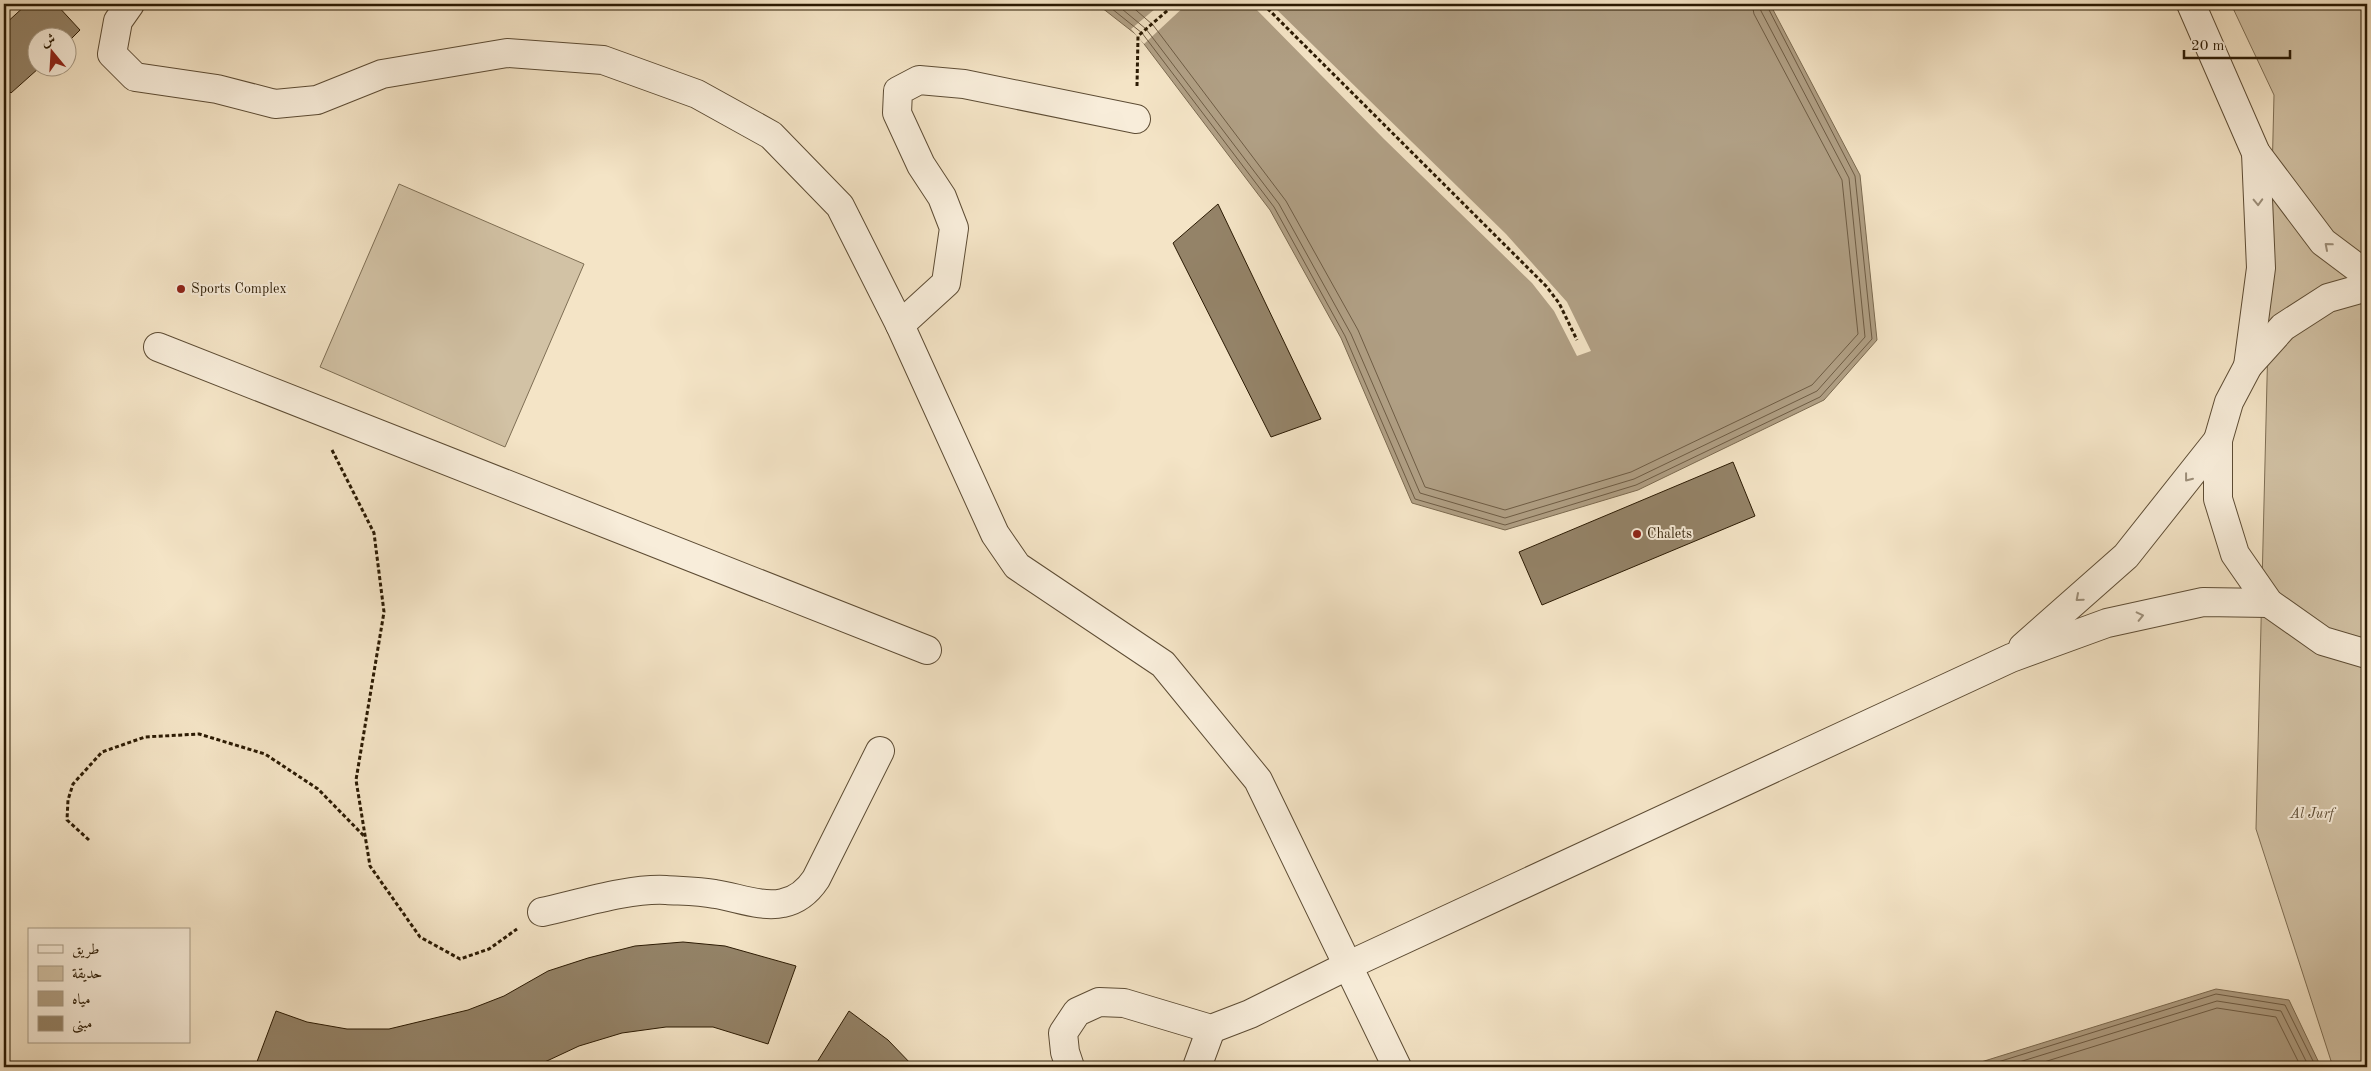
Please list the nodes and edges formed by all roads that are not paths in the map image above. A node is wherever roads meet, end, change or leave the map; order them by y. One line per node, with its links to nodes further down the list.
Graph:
1 (130, 4): 7 (street)
2 (2191, 4): 4 (street)
3 (1136, 119): 7 (street)
4 (2256, 153): 5 (street, one-way to 4); 9 (street, one-way to 9)
5 (2367, 275)
6 (2367, 287): 9 (street)
7 (900, 325): 17 (street)
8 (158, 347): 12 (street)
9 (2248, 366): 10 (street)
10 (2218, 440): 11 (street); 14 (street, one-way to 14)
11 (2269, 603): 13 (street); 14 (street, one-way to 11)
12 (927, 650)
13 (2367, 654)
14 (2011, 658): 17 (street)
15 (880, 751): 16 (street)
16 (542, 912)
17 (1349, 965): 18 (street); 21 (street)
18 (1211, 1029): 19 (street); 20 (street)
19 (1070, 1067)
20 (1197, 1067)
21 (1397, 1067)

